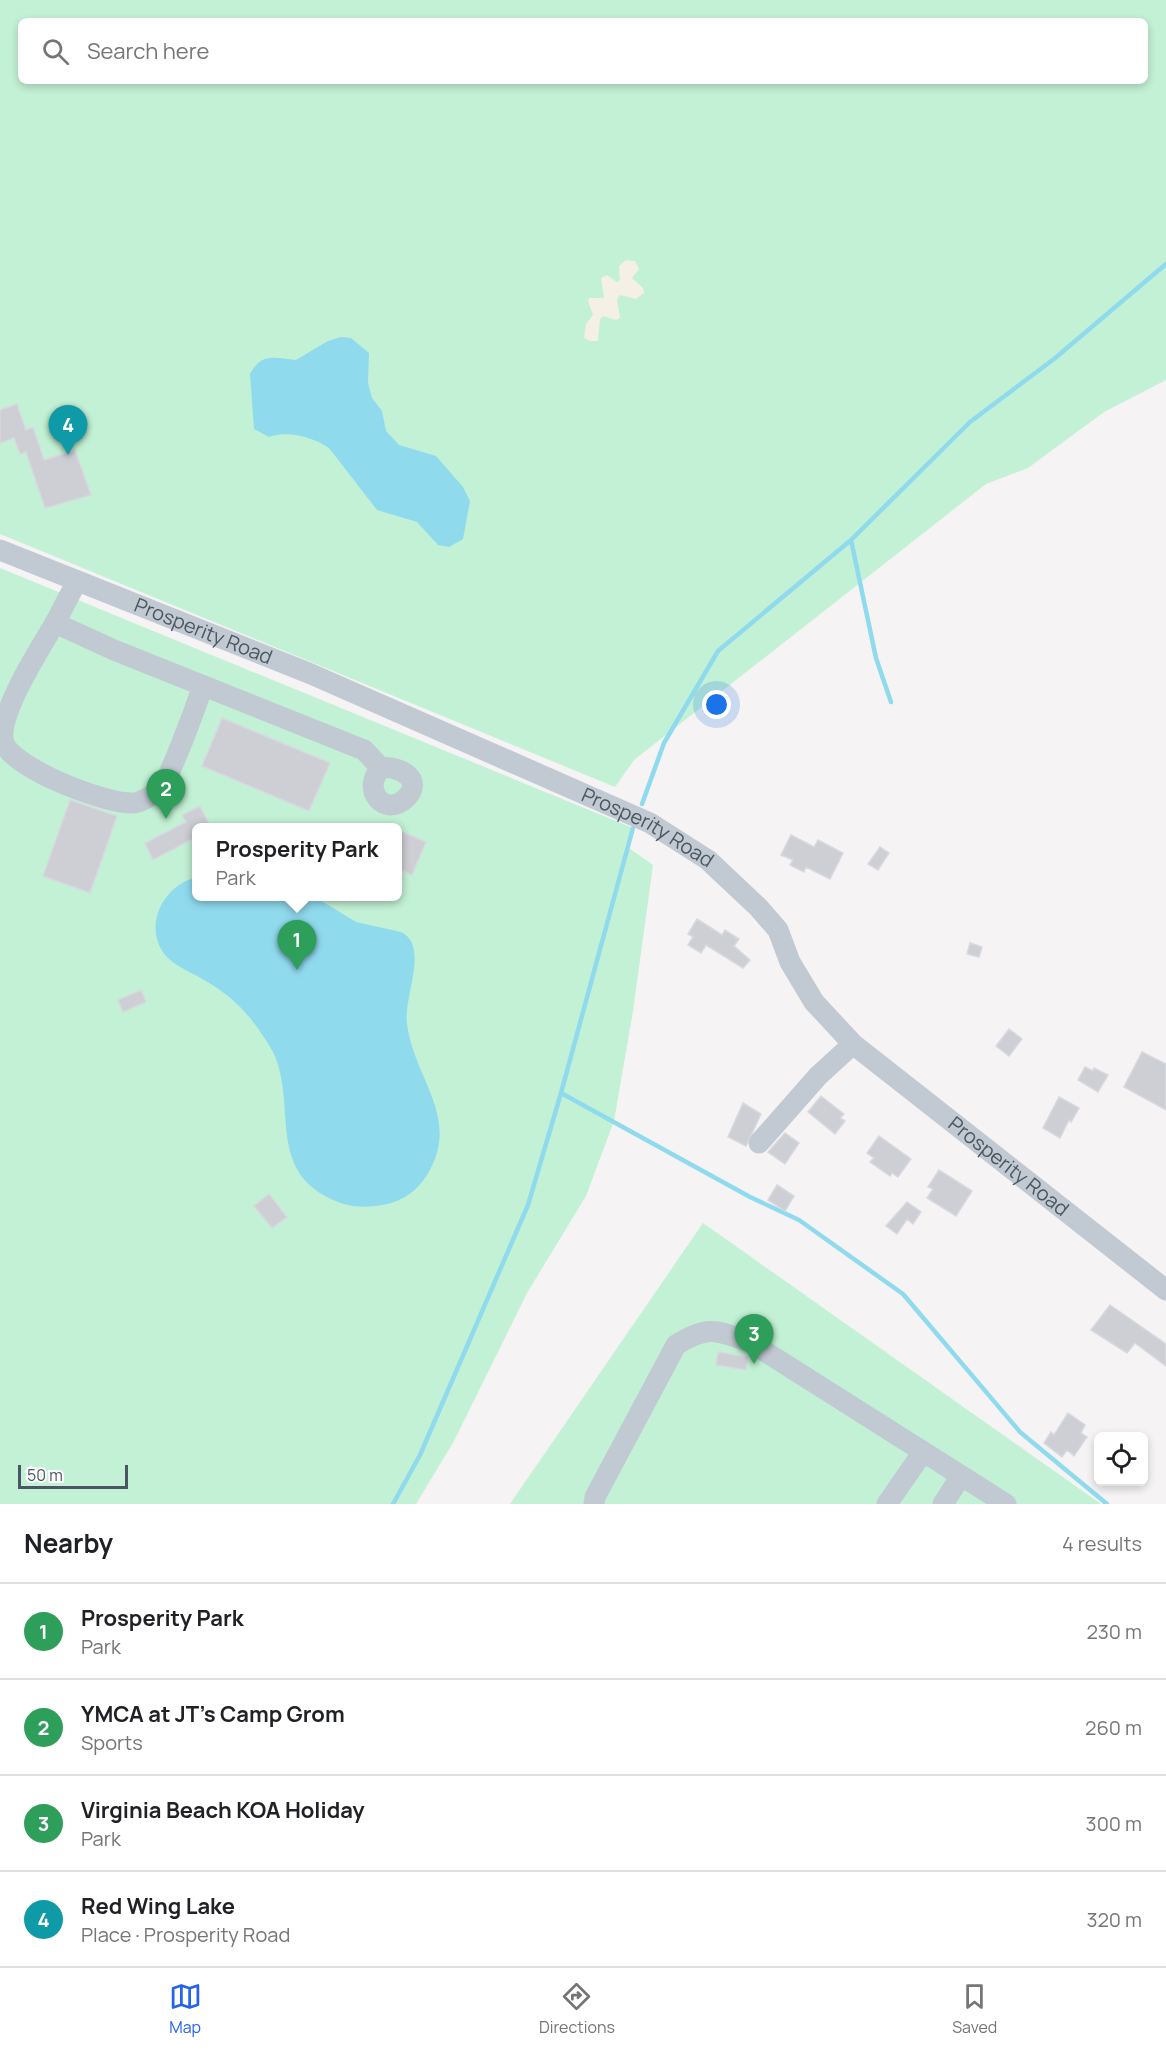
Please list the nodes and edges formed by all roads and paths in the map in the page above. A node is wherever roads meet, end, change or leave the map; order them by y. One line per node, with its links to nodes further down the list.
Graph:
1 (0, 550): 2 (street, Prosperity Road)
2 (77, 581): 3 (street); 6 (street, Prosperity Road)
3 (55, 623): 4 (street); 4 (street)
4 (203, 686): 5 (street)
5 (381, 768)
6 (852, 1044): 7 (street); 8 (street, Prosperity Road)
7 (759, 1143)
8 (1166, 1290)
9 (923, 1452): 10 (street); 12 (street); 13 (street)
10 (961, 1476): 11 (street); 14 (street)
11 (1003, 1503)
12 (594, 1504)
13 (887, 1504)
14 (943, 1504)

